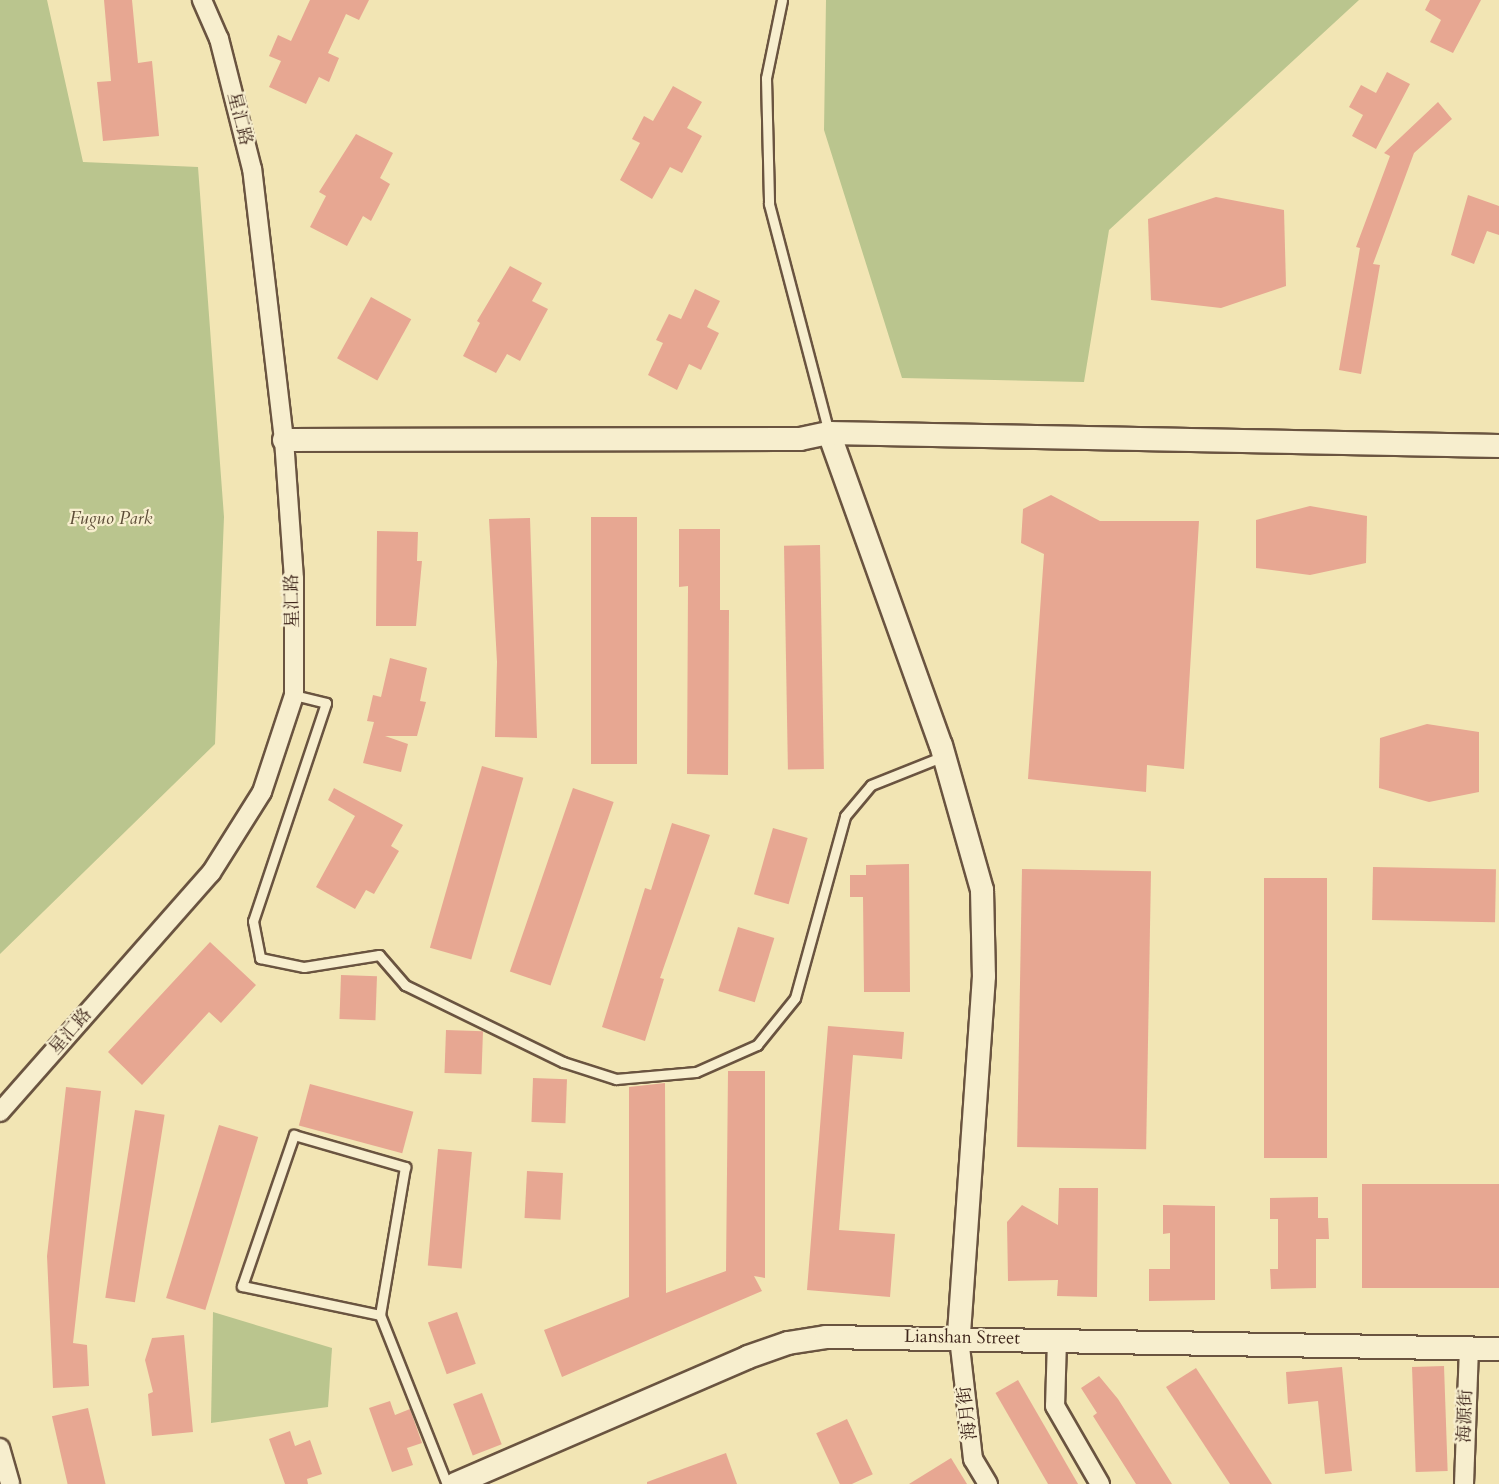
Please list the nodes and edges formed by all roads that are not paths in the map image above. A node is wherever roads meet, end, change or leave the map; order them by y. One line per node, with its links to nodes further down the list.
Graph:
1 (202, 0): 4 (street, 星汇路)
2 (782, 0): 3 (lane)
3 (830, 433): 4 (street); 5 (street); 7 (street)
4 (284, 440): 6 (street, 星汇路)
5 (1499, 446)
6 (294, 695): 7 (lane); 8 (street, 星汇路)
7 (944, 756): 10 (street)
8 (0, 1112)
9 (380, 1315): 9 (lane); 16 (lane)
10 (959, 1338): 11 (street, Lianshan Street); 17 (street, Lianshan Street); 18 (street, 海月街)
11 (1057, 1340): 12 (street, Lianshan Street); 19 (street)
12 (1469, 1348): 13 (street, Lianshan Street); 20 (street, 海源街)
13 (1499, 1349)
14 (1, 1453): 15 (street)
15 (10, 1484)
16 (447, 1484)
17 (455, 1484)
18 (988, 1484)
19 (1100, 1484)
20 (1464, 1484)

